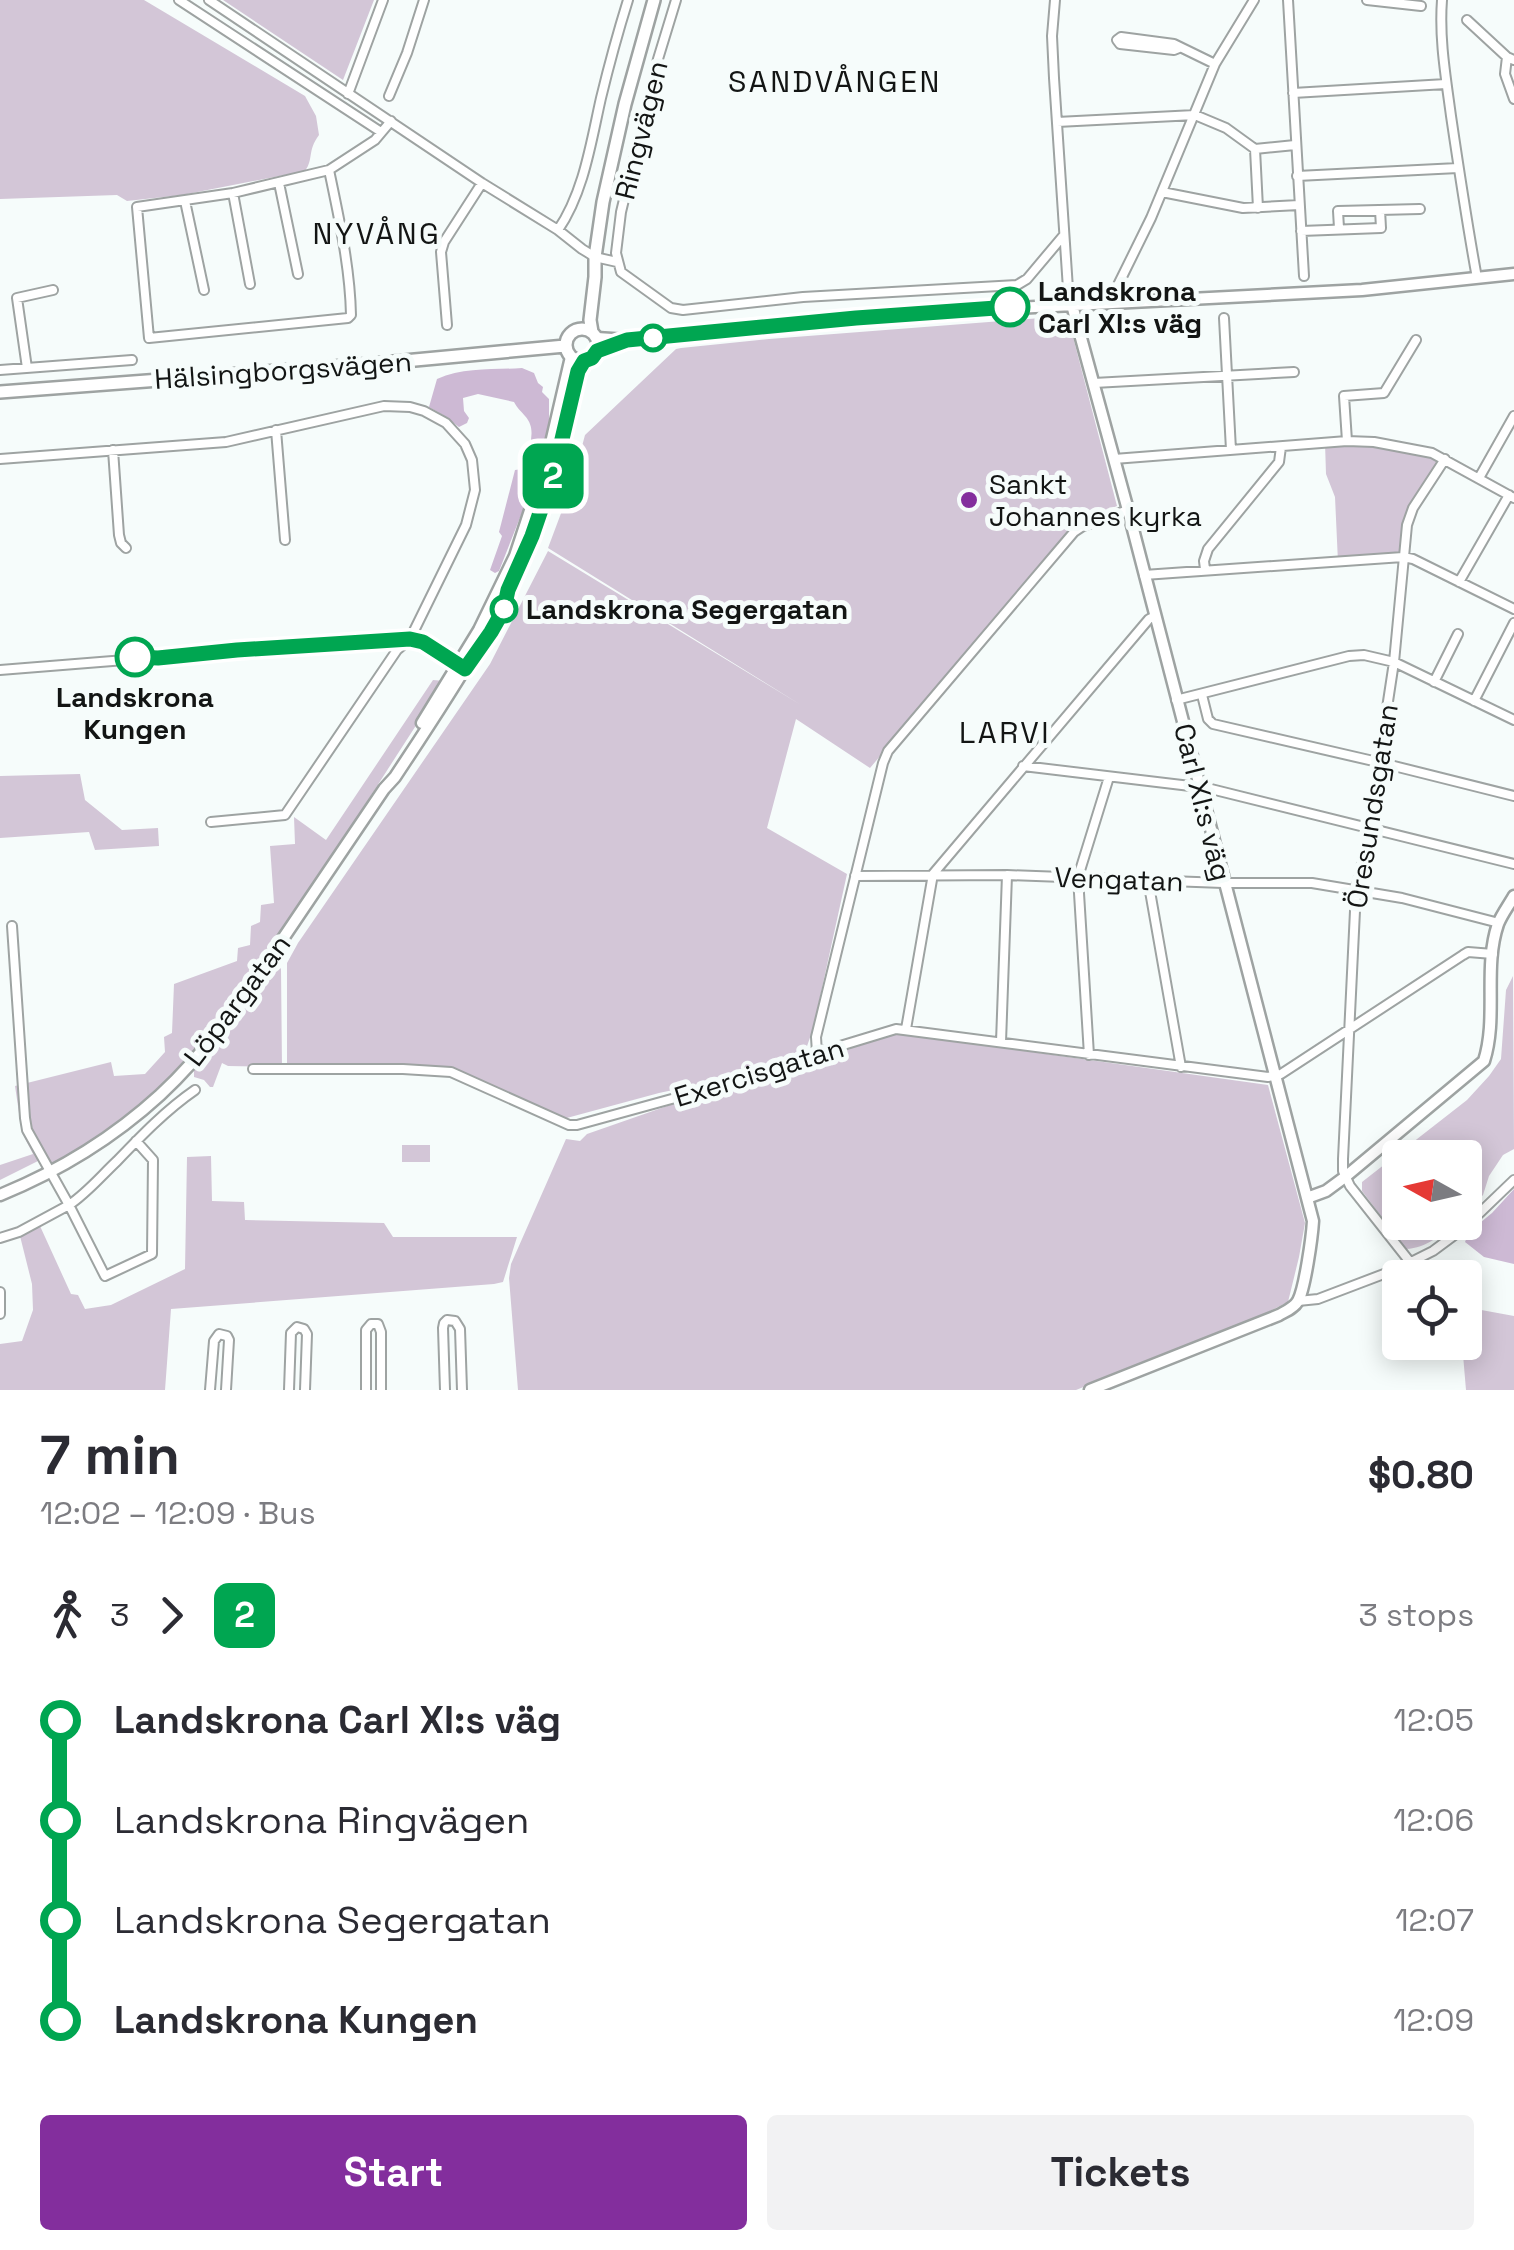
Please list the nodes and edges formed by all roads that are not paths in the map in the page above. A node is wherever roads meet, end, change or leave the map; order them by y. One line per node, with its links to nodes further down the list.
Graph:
1 (179, 0): 20 (street)
2 (209, 0): 18 (street)
3 (384, 0): 22 (street)
4 (424, 0): 23 (street)
5 (628, 0): 44 (street, Ringvägen)
6 (654, 0): 47 (main road, Ringvägen)
7 (676, 0): 48 (street, Ringvägen)
8 (1054, 0): 27 (street)
9 (1254, 0): 17 (street)
10 (1288, 0): 21 (street)
11 (1367, 0): 13 (street)
12 (1442, 0): 19 (street)
13 (1421, 6)
14 (1467, 20): 16 (street)
15 (1179, 48): 15 (street); 17 (street)
16 (1510, 59): 24 (street)
17 (1215, 64): 25 (street)
18 (327, 80): 20 (street); 22 (street)
19 (1446, 84): 21 (street); 31 (street)
20 (319, 91): 28 (street)
21 (1293, 93): 29 (street)
22 (348, 94): 26 (street)
23 (389, 96)
24 (1514, 99)
25 (1194, 114): 27 (street); 30 (street); 36 (street)
26 (390, 122): 28 (street); 35 (street)
27 (1057, 122): 46 (street)
28 (381, 132): 32 (street)
29 (1295, 146): 30 (street); 33 (street)
30 (1254, 149): 40 (street)
31 (1458, 168): 33 (street); 52 (street)
32 (329, 170): 34 (street); 38 (street)
33 (1297, 176): 39 (street)
34 (279, 183): 37 (street); 49 (street)
35 (482, 183): 44 (street); 59 (street)
36 (1162, 192): 40 (street); 54 (street)
37 (233, 193): 38 (street); 53 (street)
38 (185, 201): 56 (street)
39 (1299, 205): 40 (street); 45 (street)
40 (1258, 208)
41 (1380, 210): 42 (street); 43 (street); 43 (street)
42 (1420, 210)
43 (1339, 228): 45 (street)
44 (558, 230): 47 (street)
45 (1300, 230): 51 (street)
46 (1064, 235): 48 (street); 57 (street)
47 (594, 256): 48 (street); 60 (main road, Ringvägen); 61 (main road, Ringvägen)
48 (616, 262)
49 (298, 274)
50 (1514, 274): 52 (street)
51 (1304, 276)
52 (1478, 278): 57 (street)
53 (250, 284)
54 (1118, 285)
55 (53, 290): 65 (street)
56 (204, 290)
57 (1072, 305): 61 (street); 69 (street, Carl XI:s väg)
58 (1224, 318): 68 (street)
59 (447, 325)
60 (578, 329): 61 (main road); 63 (main road)
61 (595, 340): 63 (main road)
62 (1416, 340): 73 (street)
63 (573, 355): 70 (main road, Hälsingborgsvägen); 95 (street, Löpargatan)
64 (132, 360): 65 (street)
65 (27, 368): 66 (street)
66 (0, 370)
67 (1294, 372): 68 (street)
68 (1228, 376): 69 (street); 76 (street)
69 (1094, 383): 78 (street, Carl XI:s väg)
70 (0, 392)
71 (1514, 416): 80 (street)
72 (276, 430): 75 (street); 83 (street); 93 (street)
73 (1347, 441): 74 (street); 79 (street)
74 (1281, 446): 76 (street); 86 (street)
75 (114, 450): 77 (street); 84 (street)
76 (1231, 450): 78 (street)
77 (0, 459)
78 (1114, 459): 82 (street, Carl XI:s väg)
79 (1445, 459): 80 (street); 85 (street, Öresundsgatan)
80 (1479, 478): 81 (street)
81 (1512, 497): 88 (street)
82 (1128, 510): 87 (street, Carl XI:s väg); 112 (street)
83 (285, 540)
84 (126, 548)
85 (1403, 557): 86 (street); 88 (street); 94 (street, Öresundsgatan)
86 (1205, 570): 87 (street)
87 (1144, 575): 90 (street, Carl XI:s väg)
88 (1459, 582): 89 (street)
89 (1514, 610)
90 (1155, 616): 99 (street, Carl XI:s väg); 103 (street)
91 (1514, 623): 100 (street)
92 (1458, 634): 97 (street)
93 (410, 639): 95 (street); 96 (street); 107 (street)
94 (1394, 662): 97 (street); 98 (street); 102 (street, Öresundsgatan)
95 (462, 667): 131 (street, Löpargatan)
96 (0, 670)
97 (1434, 682): 100 (street)
98 (1202, 694): 99 (street); 102 (street)
99 (1176, 700): 105 (street, Carl XI:s väg)
100 (1474, 701): 101 (street)
101 (1514, 719)
102 (1382, 763): 106 (street); 108 (street, Öresundsgatan)
103 (1023, 766): 104 (street); 110 (street)
104 (1110, 777): 105 (street); 113 (street)
105 (1198, 786): 108 (street); 115 (street, Carl XI:s väg)
106 (1514, 796)
107 (210, 822)
108 (1370, 829): 109 (street); 116 (street, Öresundsgatan)
109 (1514, 864)
110 (932, 874): 111 (street, Vengatan); 112 (street, Vengatan); 122 (street)
111 (1006, 875): 113 (street, Vengatan); 123 (street)
112 (856, 876): 124 (street)
113 (1078, 877): 114 (street, Vengatan); 125 (street)
114 (1148, 880): 115 (street, Vengatan); 126 (street)
115 (1224, 883): 116 (street, Vengatan); 128 (street, Carl XI:s väg)
116 (1356, 890): 118 (street, Vengatan); 121 (street, Öresundsgatan)
117 (1514, 896): 118 (street)
118 (1498, 923): 120 (street)
119 (12, 926): 131 (street)
120 (1492, 954): 121 (street); 132 (street)
121 (1351, 1027): 128 (street); 132 (street, Öresundsgatan)
122 (906, 1029): 123 (street, Exercisgatan); 124 (street, Exercisgatan)
123 (1001, 1042): 125 (street, Exercisgatan)
124 (817, 1053): 127 (street, Exercisgatan)
125 (1089, 1055): 126 (street, Exercisgatan)
126 (1180, 1067): 128 (street, Exercisgatan)
127 (254, 1069)
128 (1274, 1076): 135 (street, Carl XI:s väg)
129 (195, 1090): 130 (street)
130 (136, 1140): 136 (street); 136 (street)
131 (50, 1173): 134 (street, Löpargatan); 136 (street)
132 (1345, 1177): 135 (street); 138 (street)
133 (1514, 1180): 139 (street)
134 (0, 1196)
135 (1307, 1198): 142 (street, Carl XI:s väg)
136 (69, 1205): 137 (street)
137 (0, 1238)
138 (1408, 1260)
139 (1414, 1260)
140 (1382, 1273): 142 (street)
141 (0, 1292): 143 (street)
142 (1298, 1300): 152 (street)
143 (0, 1314)
144 (210, 1390): 145 (street)
145 (226, 1390)
146 (288, 1390): 147 (street)
147 (305, 1390)
148 (366, 1390): 149 (street)
149 (382, 1390)
150 (445, 1390): 151 (street)
151 (462, 1390)
152 (1090, 1390)

